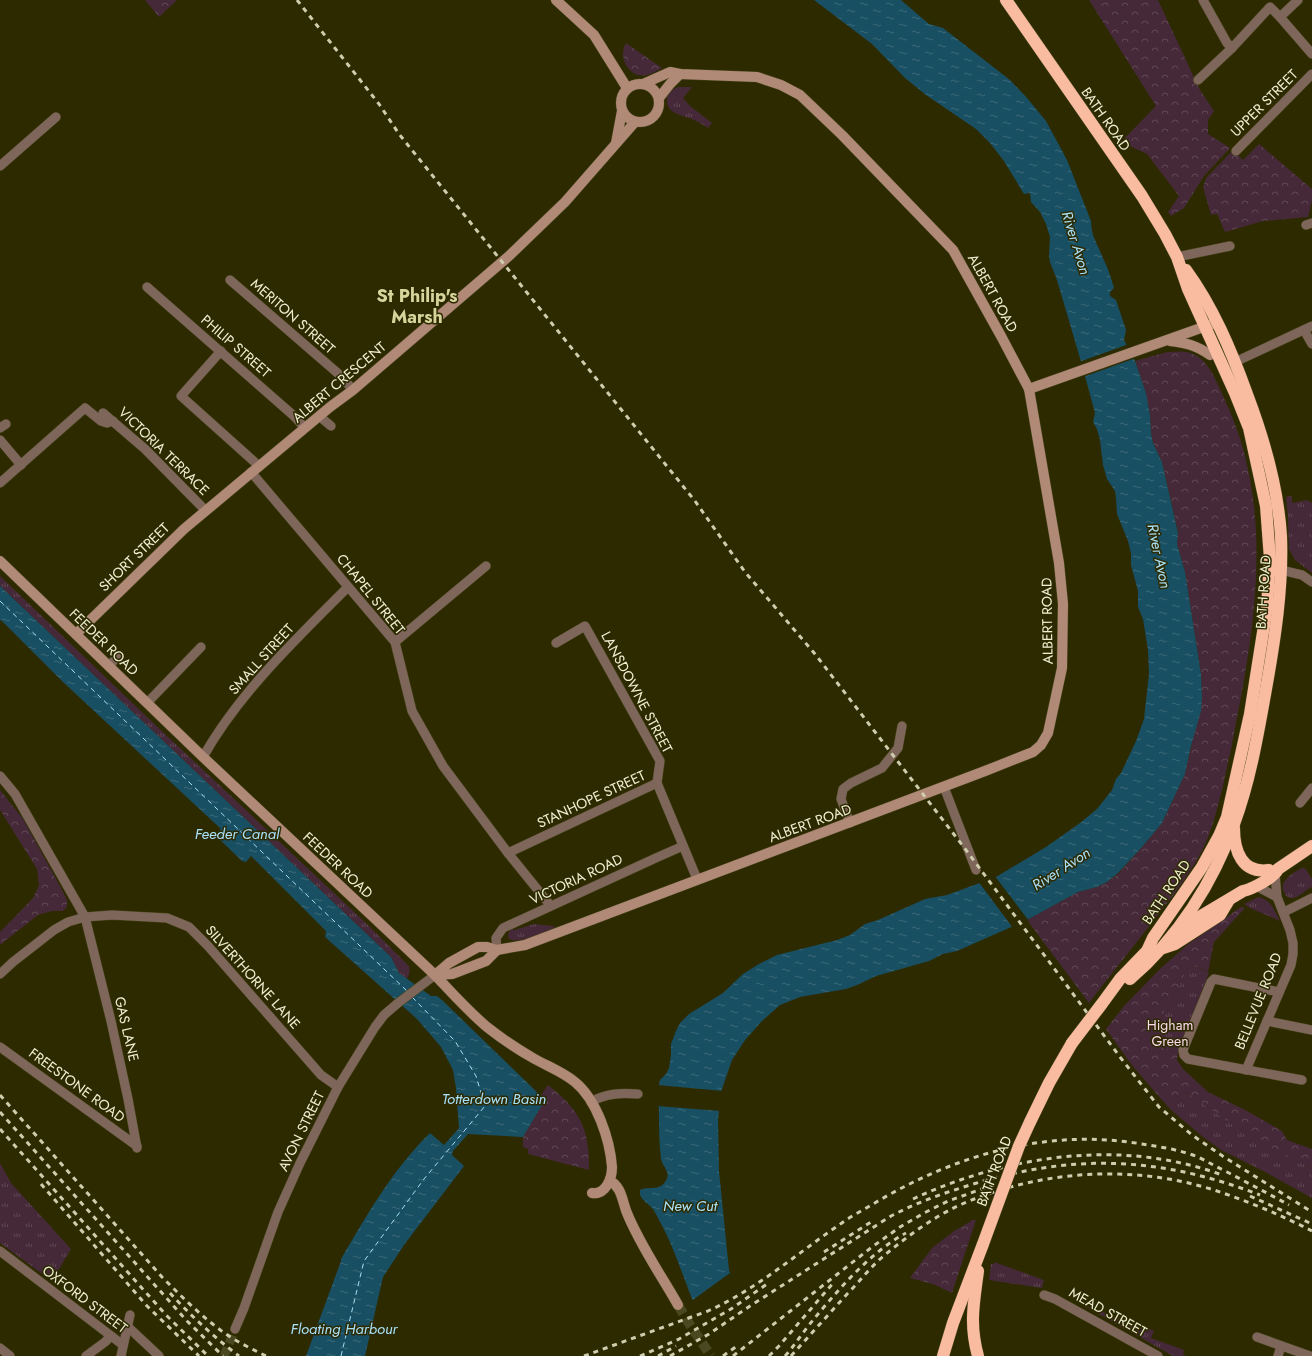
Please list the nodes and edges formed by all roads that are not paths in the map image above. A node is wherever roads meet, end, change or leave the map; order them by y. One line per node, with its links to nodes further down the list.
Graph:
1 (556, 0): 12 (street)
2 (1006, 0): 21 (highway, BATH ROAD)
3 (1203, 0): 6 (street)
4 (1298, 0): 5 (street)
5 (1280, 17): 6 (street); 7 (street)
6 (1232, 48): 10 (street)
7 (1312, 54)
8 (680, 74): 11 (street, ALBERT ROAD); 13 (street); 32 (street, ALBERT ROAD)
9 (1312, 74): 18 (street, UPPER STREET)
10 (1198, 80)
11 (643, 84): 12 (street, ALBERT ROAD); 13 (street)
12 (627, 88): 14 (street)
13 (658, 98): 16 (street)
14 (622, 111): 16 (street); 17 (street, ALBERT CRESCENT)
15 (56, 117): 19 (street)
16 (635, 122): 17 (street, ALBERT CRESCENT)
17 (615, 145): 33 (street, ALBERT CRESCENT)
18 (1236, 151)
19 (3, 163)
20 (1230, 246): 21 (street)
21 (1177, 257): 24 (highway, BATH ROAD); 25 (highway, BATH ROAD)
22 (230, 280): 33 (street, MERITON STREET)
23 (147, 287): 29 (street, PHILIP STREET)
24 (1217, 322): 25 (street); 31 (highway, BATH ROAD)
25 (1205, 327): 27 (street); 39 (highway, BATH ROAD)
26 (1308, 328): 28 (street); 31 (street)
27 (1166, 341): 30 (street); 32 (street)
28 (1312, 344)
29 (221, 351): 38 (street, PHILIP STREET); 42 (street, CHAPEL STREET)
30 (1210, 355): 39 (highway, BATH ROAD)
31 (1235, 362): 48 (highway, BATH ROAD)
32 (1029, 389): 62 (street, ALBERT ROAD)
33 (353, 390): 35 (street, ALBERT CRESCENT)
34 (103, 413): 36 (street, VICTORIA TERRACE)
35 (319, 416): 37 (street); 38 (street, ALBERT CRESCENT)
36 (113, 421): 41 (street); 45 (street, VICTORIA TERRACE)
37 (331, 426)
38 (305, 428): 42 (street, ALBERT CRESCENT)
39 (1249, 428): 84 (highway, BATH ROAD)
40 (0, 440): 41 (street)
41 (21, 465): 43 (street)
42 (255, 469): 44 (street, ALBERT CRESCENT); 50 (street, CHAPEL STREET)
43 (0, 483)
44 (215, 502): 45 (street, SHORT STREET)
45 (205, 510): 51 (street, SHORT STREET)
46 (0, 561): 51 (street, FEEDER ROAD)
47 (486, 566): 52 (street)
48 (1281, 570): 49 (street); 66 (highway, BATH ROAD)
49 (1312, 582)
50 (348, 587): 52 (street, CHAPEL STREET); 59 (street, SMALL STREET)
51 (76, 634): 56 (street, FEEDER ROAD)
52 (395, 642): 69 (street, CHAPEL STREET)
53 (556, 643): 61 (street, LANSDOWNE STREET)
54 (201, 648): 57 (street)
55 (118, 655): 56 (street)
56 (109, 666): 57 (street, FEEDER ROAD)
57 (147, 703): 59 (street, FEEDER ROAD)
58 (902, 726): 65 (street)
59 (203, 757): 86 (street, FEEDER ROAD)
60 (0, 776): 80 (street)
61 (657, 783): 67 (street, STANHOPE STREET); 69 (street, STANHOPE STREET)
62 (944, 787): 65 (street, ALBERT ROAD); 70 (street)
63 (1312, 788): 64 (street)
64 (1300, 803)
65 (850, 822): 72 (street, ALBERT ROAD)
66 (1234, 825): 71 (highway); 81 (highway, BATH ROAD)
67 (683, 846): 72 (street, STANHOPE STREET); 78 (street, VICTORIA ROAD)
68 (1312, 846): 71 (highway)
69 (508, 853): 78 (street, CHAPEL STREET)
70 (976, 870)
71 (1274, 871): 73 (highway); 74 (highway); 75 (street, BELLEVUE ROAD)
72 (697, 879): 83 (street, ALBERT ROAD)
73 (1256, 886): 74 (highway); 75 (street)
74 (1243, 891): 77 (highway)
75 (1276, 897): 79 (street, BELLEVUE ROAD)
76 (1312, 898): 79 (street)
77 (1230, 899): 81 (highway); 82 (highway)
78 (550, 905): 83 (street, VICTORIA ROAD)
79 (1284, 912): 87 (street, BELLEVUE ROAD)
80 (85, 917): 85 (street, SILVERTHORNE LANE); 94 (street, SILVERTHORNE LANE); 97 (street, GAS LANE)
81 (1176, 931): 82 (highway, BATH ROAD); 84 (highway, BATH ROAD)
82 (1163, 948): 88 (highway, BATH ROAD)
83 (496, 950): 86 (street); 86 (street, ALBERT ROAD)
84 (1147, 951): 88 (highway, BATH ROAD)
85 (0, 974)
86 (435, 975): 94 (street, AVON STREET); 96 (street, FEEDER ROAD)
87 (1279, 992): 89 (street, BELLEVUE ROAD); 92 (street)
88 (1104, 1002): 100 (highway, BATH ROAD, bridge)
89 (1266, 1021): 90 (street); 92 (street, BELLEVUE ROAD)
90 (1312, 1030)
91 (0, 1047): 97 (street, FREESTONE ROAD)
92 (1246, 1070): 93 (street)
93 (1302, 1080)
94 (338, 1087): 106 (street, AVON STREET)
95 (638, 1094): 96 (street)
96 (591, 1102): 98 (street, FEEDER ROAD)
97 (137, 1147)
98 (610, 1181): 99 (street); 103 (street)
99 (592, 1193)
100 (981, 1249): 116 (highway, BATH ROAD); 117 (highway, BATH ROAD)
101 (0, 1251): 107 (street, OXFORD STREET)
102 (1044, 1295): 118 (street, MEAD STREET)
103 (678, 1305)
104 (130, 1315): 105 (street)
105 (127, 1326): 109 (street, OXFORD STREET); 115 (street, OXFORD STREET)
106 (235, 1329)
107 (111, 1336): 109 (street, OXFORD STREET); 113 (street)
108 (1257, 1337): 110 (street)
109 (122, 1345): 114 (street)
110 (1281, 1346): 119 (street); 120 (street)
111 (0, 1348): 112 (street)
112 (10, 1356)
113 (86, 1356)
114 (121, 1356)
115 (159, 1356)
116 (943, 1356)
117 (978, 1356)
118 (1158, 1356)
119 (1278, 1356)
120 (1310, 1356)

